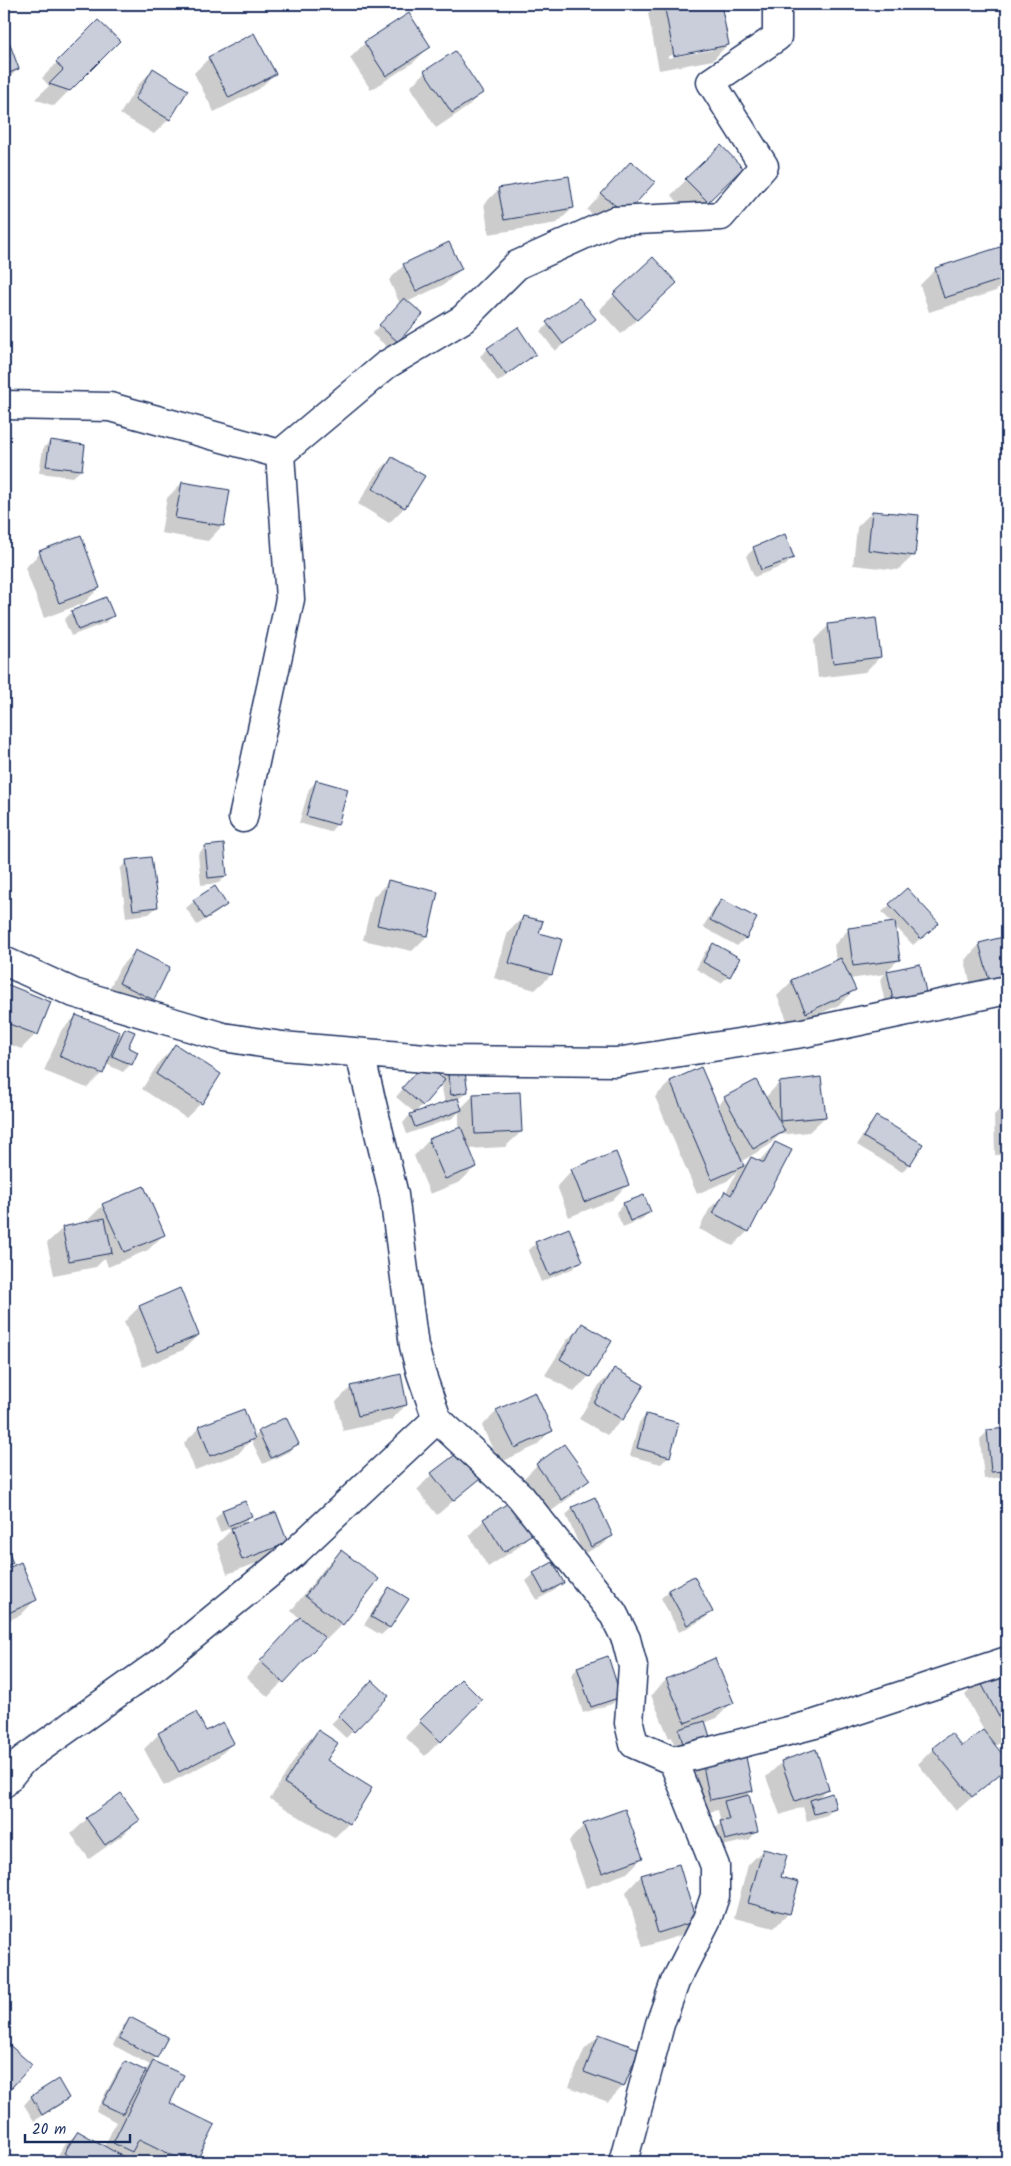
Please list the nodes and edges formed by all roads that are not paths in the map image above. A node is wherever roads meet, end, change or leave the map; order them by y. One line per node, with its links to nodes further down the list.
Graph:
1 (777, 4): 3 (street)
2 (4, 405): 3 (street)
3 (280, 454): 4 (street)
4 (243, 818)
5 (4, 961): 7 (street)
6 (1007, 990): 7 (street)
7 (360, 1054): 8 (street)
8 (437, 1419): 10 (street); 11 (street)
9 (1007, 1661): 10 (street)
10 (672, 1761): 12 (street)
11 (4, 1783)
12 (623, 2162)

